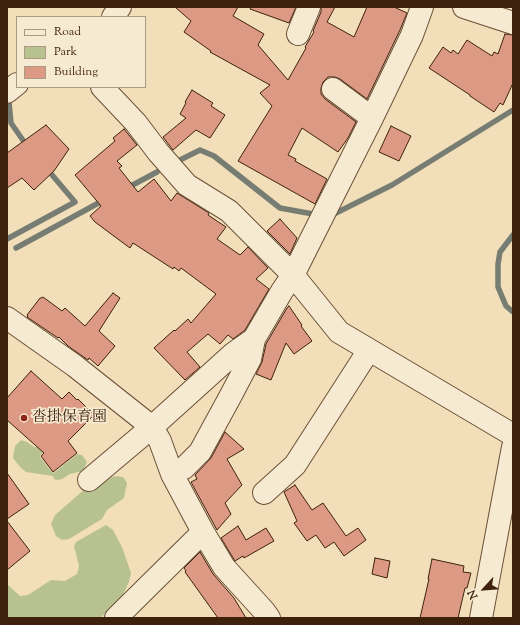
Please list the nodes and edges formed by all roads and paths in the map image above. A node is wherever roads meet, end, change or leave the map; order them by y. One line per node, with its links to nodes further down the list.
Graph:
1 (120, 7): 5 (street)
2 (309, 7): 7 (street)
3 (422, 7): 12 (street)
4 (464, 7): 6 (street)
5 (114, 16)
6 (513, 23)
7 (298, 34)
8 (16, 85): 11 (street)
9 (103, 88): 13 (street)
10 (333, 89): 12 (street)
11 (7, 92)
12 (372, 118): 13 (street)
13 (293, 275): 15 (street); 16 (street)
14 (7, 318): 17 (street)
15 (254, 339): 17 (street); 20 (street)
16 (369, 350): 18 (street); 22 (street)
17 (152, 427): 20 (street); 21 (street)
18 (513, 435)
19 (513, 447): 26 (street)
20 (172, 474): 23 (street)
21 (89, 480)
22 (264, 493)
23 (204, 532): 24 (street); 25 (street)
24 (116, 618)
25 (269, 618)
26 (481, 618)

